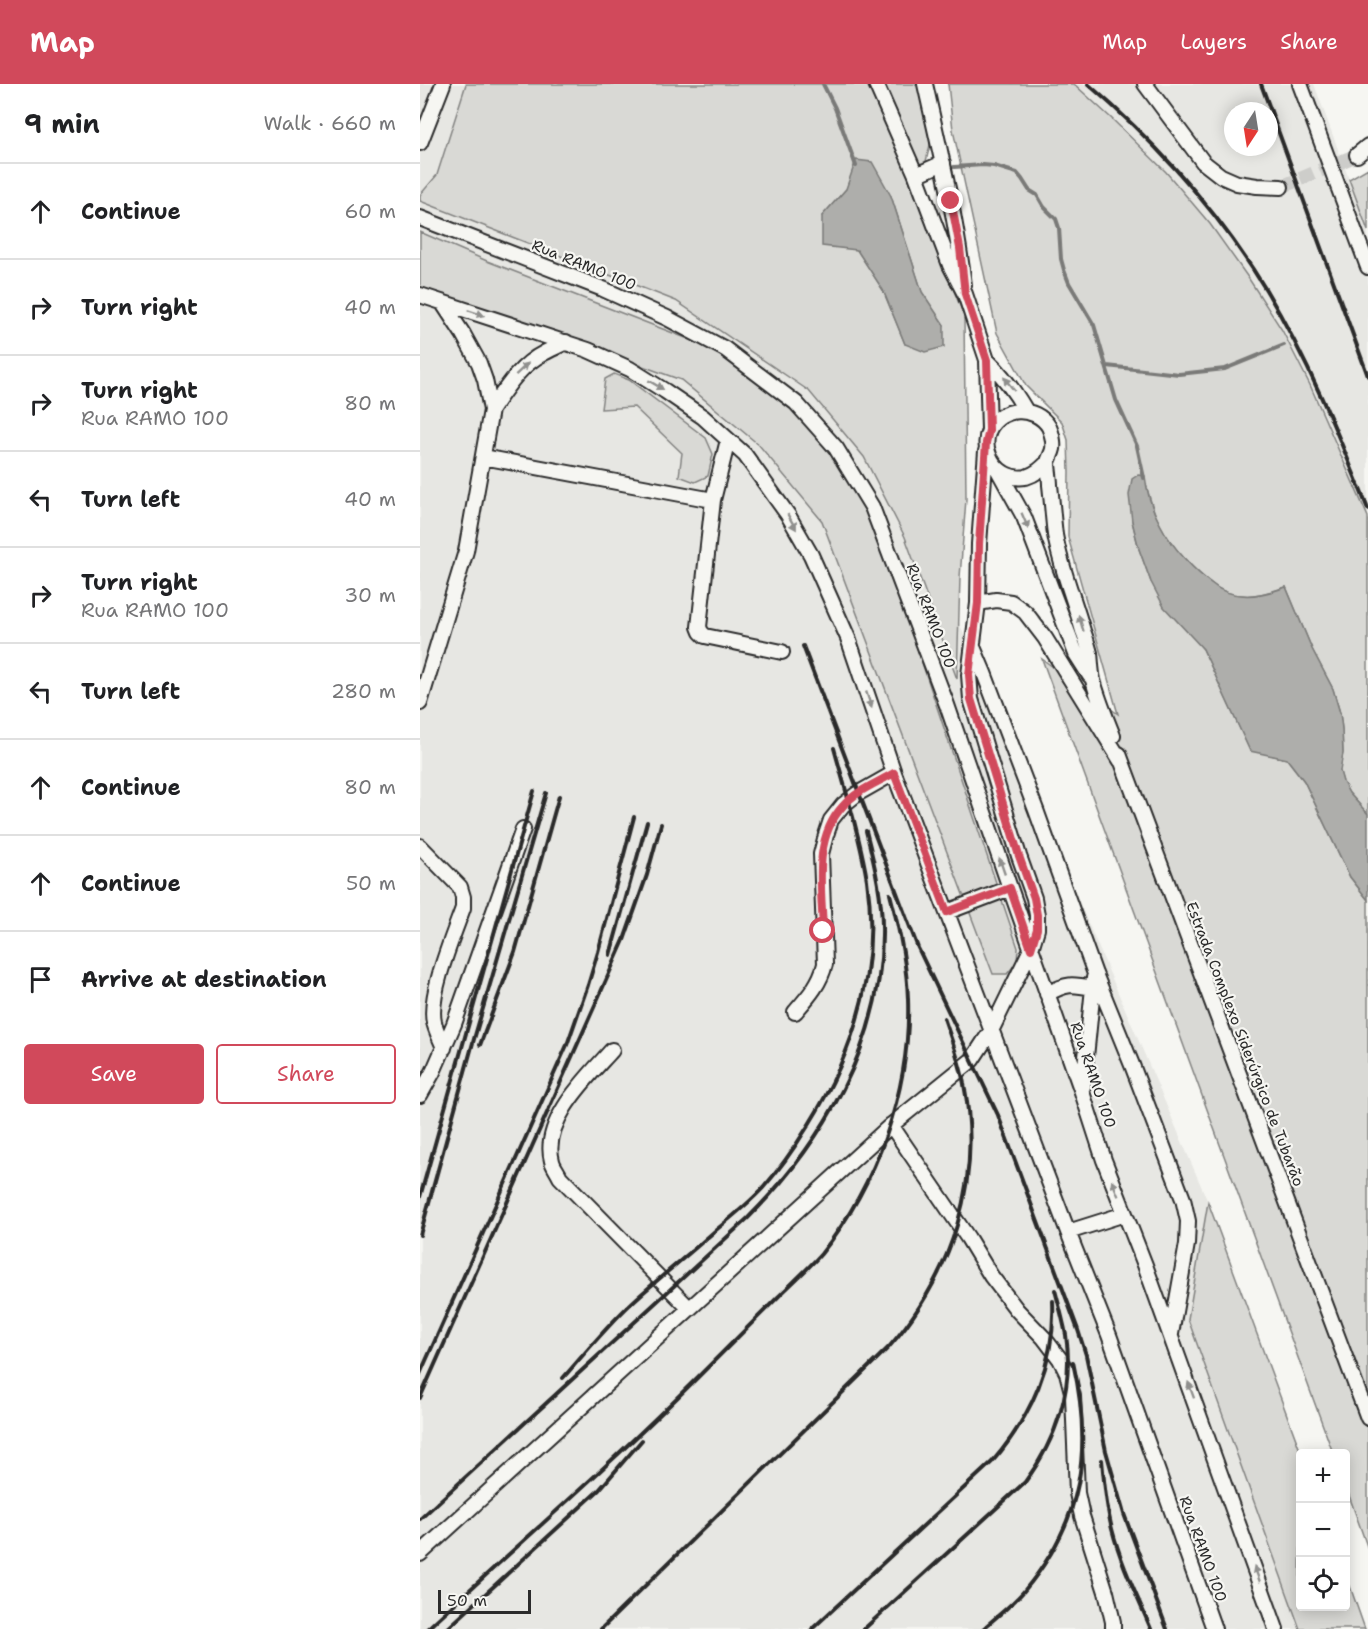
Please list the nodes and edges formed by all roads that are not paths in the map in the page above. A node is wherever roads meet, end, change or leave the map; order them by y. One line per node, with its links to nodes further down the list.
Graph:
1 (443, 84): 6 (street)
2 (876, 84): 10 (street, Estrada Complexo Siderúrgico de Tubarão)
3 (925, 84): 9 (street)
4 (1145, 84): 11 (street)
5 (1300, 84): 13 (street)
6 (420, 143)
7 (1368, 146): 8 (street)
8 (1357, 155)
9 (944, 163): 10 (street); 14 (street)
10 (916, 175): 14 (street, Estrada Complexo Siderúrgico de Tubarão)
11 (1281, 187)
12 (420, 218): 36 (street, Rua RAMO 100, one-way to 12)
13 (1368, 267)
14 (965, 294): 18 (street, Estrada Complexo Siderúrgico de Tubarão)
15 (420, 295): 16 (street, Rua RAMO 100)
16 (442, 302): 17 (street, Rua RAMO 100, one-way to 17); 19 (street)
17 (566, 342): 19 (street, one-way to 17); 22 (street, Rua RAMO 100, one-way to 22)
18 (987, 360): 20 (street, Estrada Complexo Siderúrgico de Tubarão, one-way to 18); 21 (street, Estrada Complexo Siderúrgico de Tubarão)
19 (491, 410): 23 (street)
20 (1026, 411): 21 (street); 24 (street, Estrada Complexo Siderúrgico de Tubarão)
21 (988, 436): 25 (street, Estrada Complexo Siderúrgico de Tubarão); 27 (street)
22 (728, 440): 26 (street); 33 (street, Rua RAMO 100, one-way to 33)
23 (483, 457): 26 (street); 31 (street)
24 (1048, 462): 25 (street); 30 (street, Estrada Complexo Siderúrgico de Tubarão, one-way to 24)
25 (998, 469): 30 (street, Estrada Complexo Siderúrgico de Tubarão, one-way to 30)
26 (714, 500): 29 (street)
27 (978, 603): 28 (street); 32 (street)
28 (972, 645): 38 (street); 39 (street)
29 (782, 652)
30 (1093, 680): 32 (street, Estrada Complexo Siderúrgico de Tubarão)
31 (420, 704)
32 (1121, 761): 52 (street, Estrada Complexo Siderúrgico de Tubarão)
33 (894, 773): 37 (street, Rua RAMO 100); 41 (street)
34 (523, 829): 43 (street)
35 (420, 846): 43 (street)
36 (1010, 888): 37 (street); 38 (street, Rua RAMO 100)
37 (947, 912): 42 (street, Rua RAMO 100)
38 (1031, 949): 40 (street, Rua RAMO 100); 42 (street)
39 (1094, 981): 40 (street); 45 (street); 51 (street)
40 (1047, 994): 45 (street, Rua RAMO 100)
41 (795, 1012)
42 (991, 1031): 47 (street); 49 (street, Rua RAMO 100)
43 (444, 1048): 46 (street)
44 (612, 1050): 50 (street)
45 (1082, 1092): 48 (street, Rua RAMO 100, one-way to 45)
46 (420, 1095)
47 (891, 1125): 50 (street); 54 (street)
48 (1125, 1214): 49 (street); 51 (street, Rua RAMO 100)
49 (1068, 1232): 55 (street, Rua RAMO 100)
50 (689, 1308): 53 (street)
51 (1171, 1336): 56 (street, Rua RAMO 100, one-way to 51)
52 (1368, 1418)
53 (420, 1554)
54 (1113, 1629)
55 (1214, 1629)
56 (1276, 1629)

